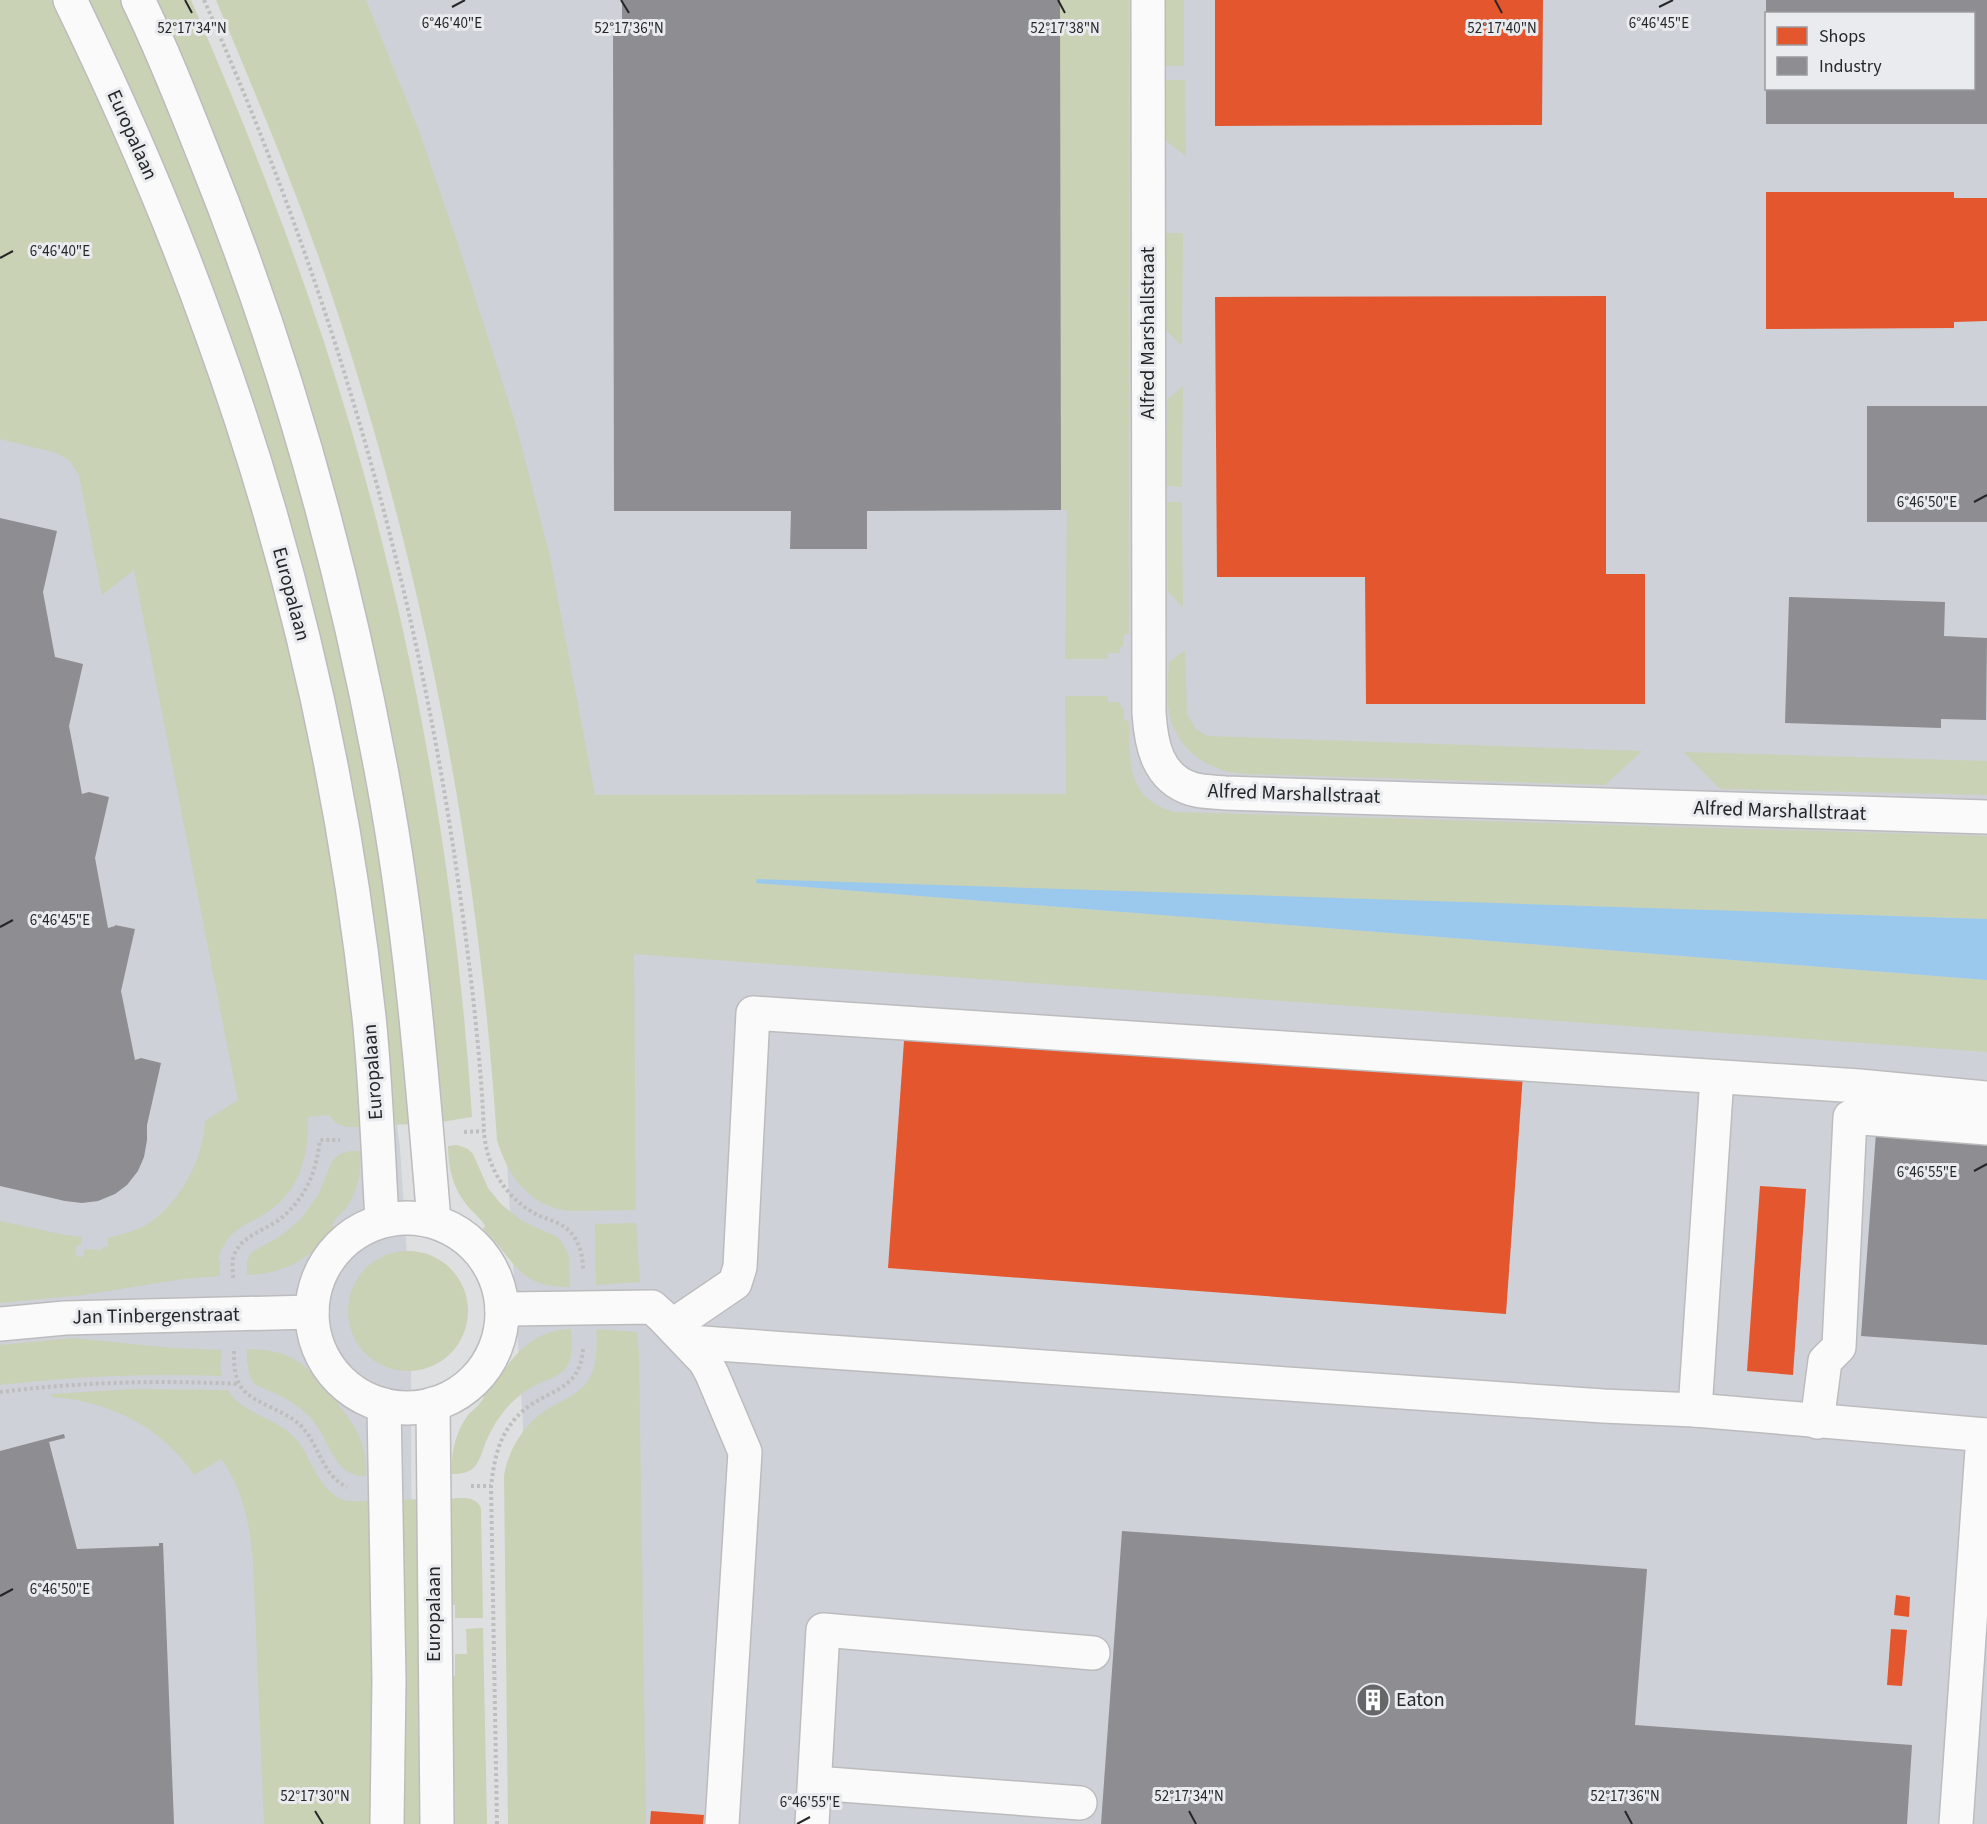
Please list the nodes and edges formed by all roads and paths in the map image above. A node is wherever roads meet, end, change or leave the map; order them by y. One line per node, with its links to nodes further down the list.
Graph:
1 (70, 0): 11 (street, Europalaan)
2 (138, 0): 10 (street)
3 (204, 0): 9 (path)
4 (1148, 0): 5 (street, Alfred Marshallstraat)
5 (1987, 817)
6 (1717, 1077): 7 (street); 19 (street); 24 (street)
7 (1987, 1098)
8 (1987, 1128): 25 (street)
9 (484, 1131): 10 (path); 14 (path)
10 (427, 1135): 13 (street)
11 (377, 1138): 12 (street, Europalaan); 17 (path)
12 (382, 1220): 13 (street); 16 (street)
13 (435, 1221): 15 (street)
14 (584, 1308): 15 (street); 19 (street); 27 (path)
15 (502, 1309): 22 (street)
16 (312, 1312): 17 (street, Jan Tinbergenstraat); 23 (street)
17 (234, 1314): 18 (street, Jan Tinbergenstraat); 20 (path)
18 (0, 1324)
19 (680, 1334): 24 (street); 36 (street)
20 (239, 1384): 21 (path); 29 (path)
21 (0, 1392)
22 (433, 1404): 23 (street); 28 (street, Europalaan)
23 (384, 1405): 29 (street)
24 (1695, 1410): 25 (street)
25 (1817, 1422): 26 (street)
26 (1985, 1435): 38 (street)
27 (491, 1486): 28 (path); 35 (path)
28 (434, 1487): 34 (street, Europalaan)
29 (387, 1488): 33 (street)
30 (1093, 1653): 31 (street)
31 (815, 1783): 32 (street); 37 (street)
32 (1080, 1803)
33 (387, 1824)
34 (437, 1824)
35 (497, 1824)
36 (722, 1824)
37 (812, 1824)
38 (1956, 1824)

